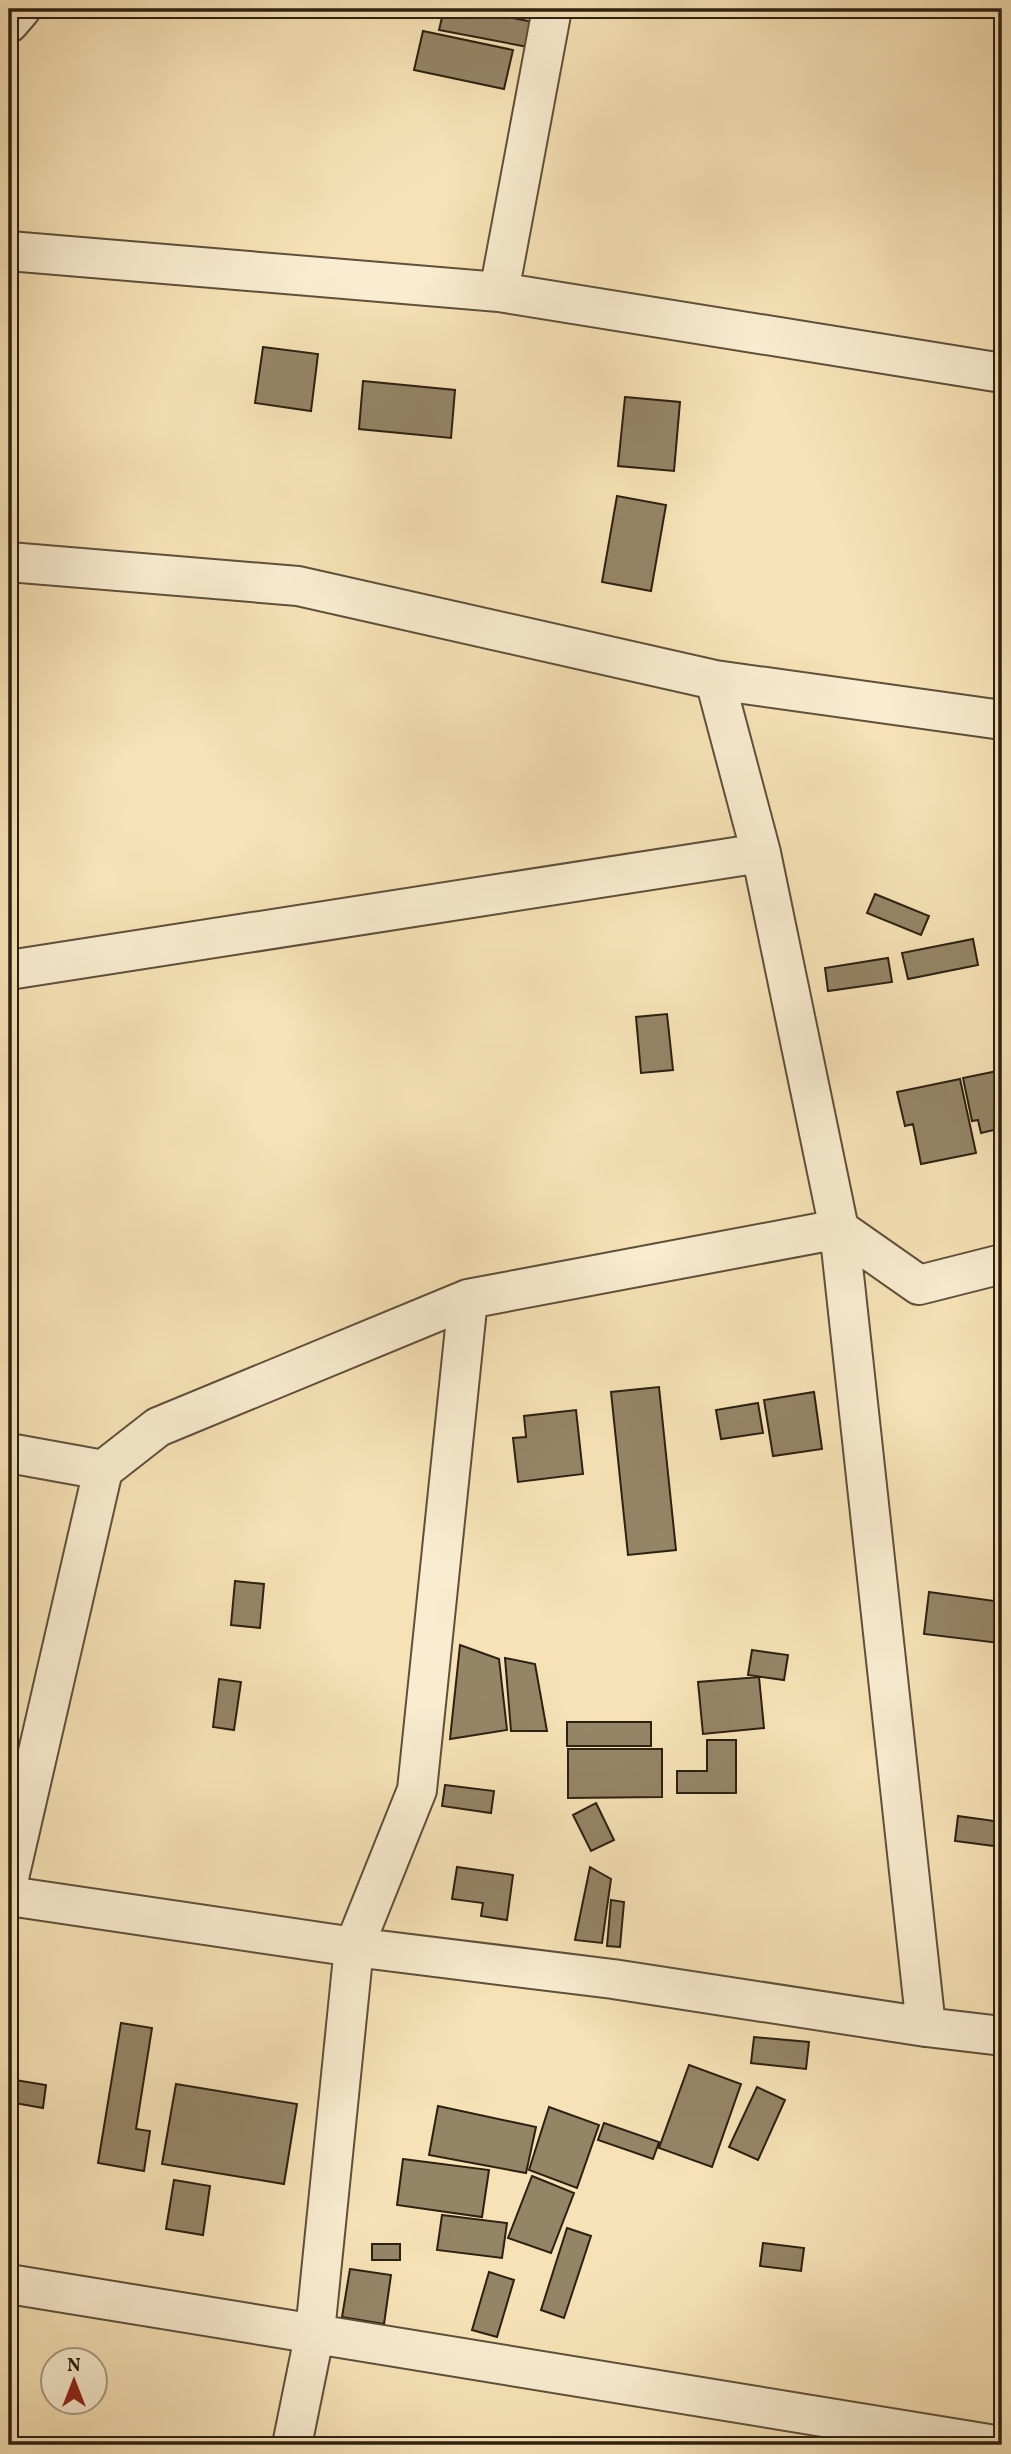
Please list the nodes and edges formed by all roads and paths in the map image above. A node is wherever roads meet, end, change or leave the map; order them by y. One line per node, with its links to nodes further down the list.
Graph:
1 (22, 9): 3 (street)
2 (552, 9): 5 (street)
3 (9, 23)
4 (9, 251): 5 (street)
5 (499, 292): 6 (street)
6 (1002, 373)
7 (9, 562): 8 (street)
8 (715, 680): 9 (street); 10 (street)
9 (1002, 720)
10 (761, 853): 11 (street); 12 (street)
11 (9, 970)
12 (839, 1229): 13 (street); 14 (street); 20 (street)
13 (1002, 1264)
14 (468, 1299): 16 (street); 19 (street)
15 (9, 1453): 16 (street)
16 (103, 1470): 17 (street)
17 (9, 1878)
18 (9, 1896): 19 (street)
19 (354, 1947): 20 (street); 23 (street)
20 (926, 2027): 21 (street)
21 (1002, 2036)
22 (9, 2284): 23 (street)
23 (315, 2332): 24 (street); 25 (street)
24 (292, 2445)
25 (995, 2445)

